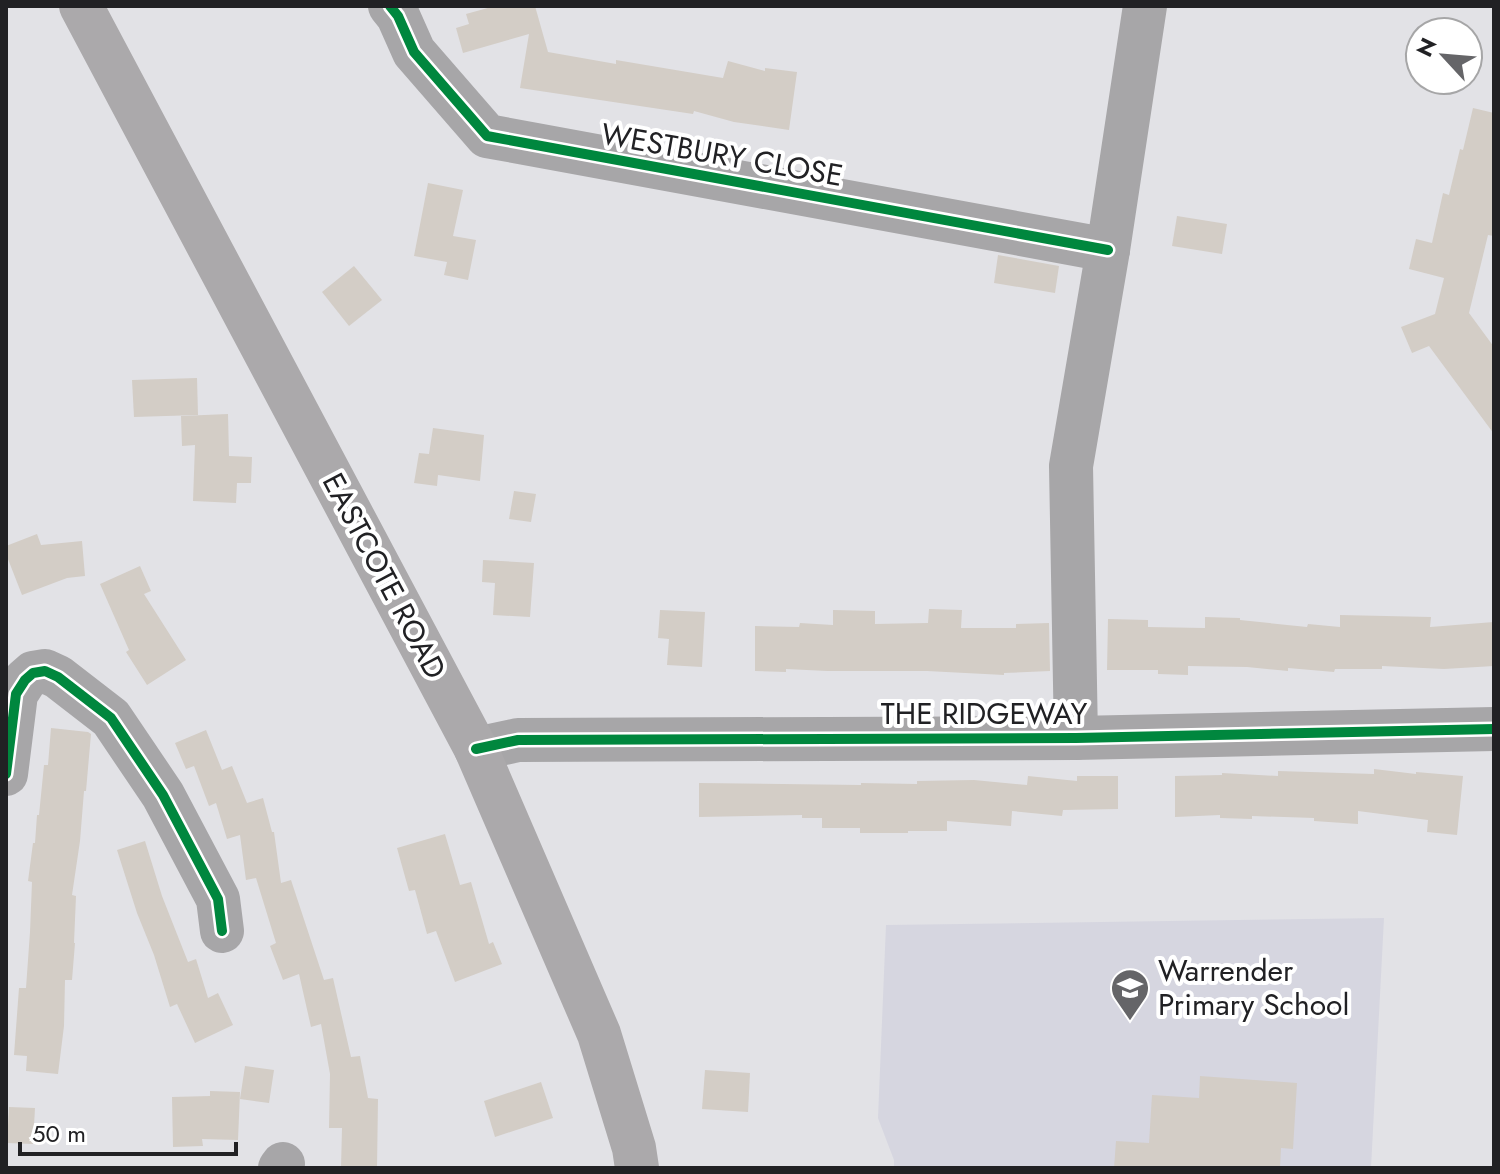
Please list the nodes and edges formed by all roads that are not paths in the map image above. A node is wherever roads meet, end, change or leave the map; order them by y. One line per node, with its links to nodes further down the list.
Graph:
1 (81, 6): 9 (main road, EASTCOTE ROAD)
2 (390, 6): 5 (street, WESTBURY CLOSE)
3 (419, 6): 5 (street, WESTBURY CLOSE)
4 (1145, 6): 6 (street)
5 (443, 86): 6 (street, WESTBURY CLOSE)
6 (1108, 250): 8 (street)
7 (1494, 729): 8 (street, THE RIDGEWAY)
8 (1076, 738): 9 (street, THE RIDGEWAY)
9 (476, 749): 12 (main road, EASTCOTE ROAD)
10 (6, 774): 11 (street)
11 (222, 931)
12 (637, 1168)

